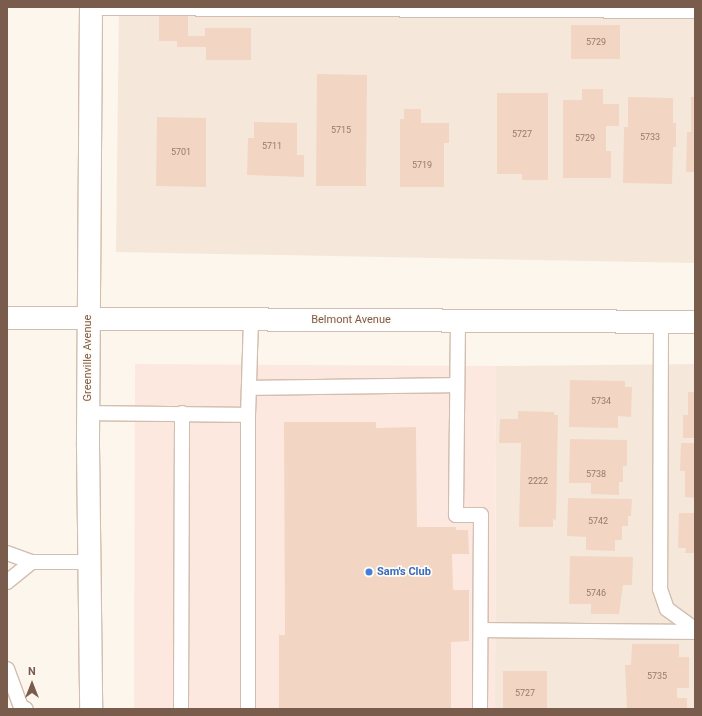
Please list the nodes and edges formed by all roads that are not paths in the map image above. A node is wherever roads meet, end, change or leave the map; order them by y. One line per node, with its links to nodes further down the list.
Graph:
1 (91, 8): 2 (lane); 4 (main road, Greenville Avenue)
2 (695, 11)
3 (7, 318): 4 (main road, Belmont Avenue)
4 (88, 318): 5 (main road, Belmont Avenue); 11 (main road, Greenville Avenue)
5 (251, 320): 6 (main road, Belmont Avenue); 10 (lane)
6 (458, 320): 7 (main road, Belmont Avenue); 9 (lane)
7 (661, 322): 8 (main road, Belmont Avenue); 18 (lane)
8 (695, 322)
9 (457, 386): 10 (lane); 19 (lane)
10 (249, 388): 13 (lane)
11 (88, 412): 12 (lane); 16 (main road, Greenville Avenue)
12 (182, 414): 13 (lane); 24 (lane)
13 (248, 415): 25 (lane)
14 (7, 554): 15 (lane)
15 (32, 562): 16 (lane); 17 (lane)
16 (90, 562): 23 (main road, Greenville Avenue)
17 (7, 582)
18 (695, 629)
19 (482, 630): 20 (lane); 26 (lane)
20 (695, 632)
21 (7, 669): 22 (lane)
22 (26, 709)
23 (91, 709)
24 (181, 709)
25 (248, 709)
26 (480, 709)

